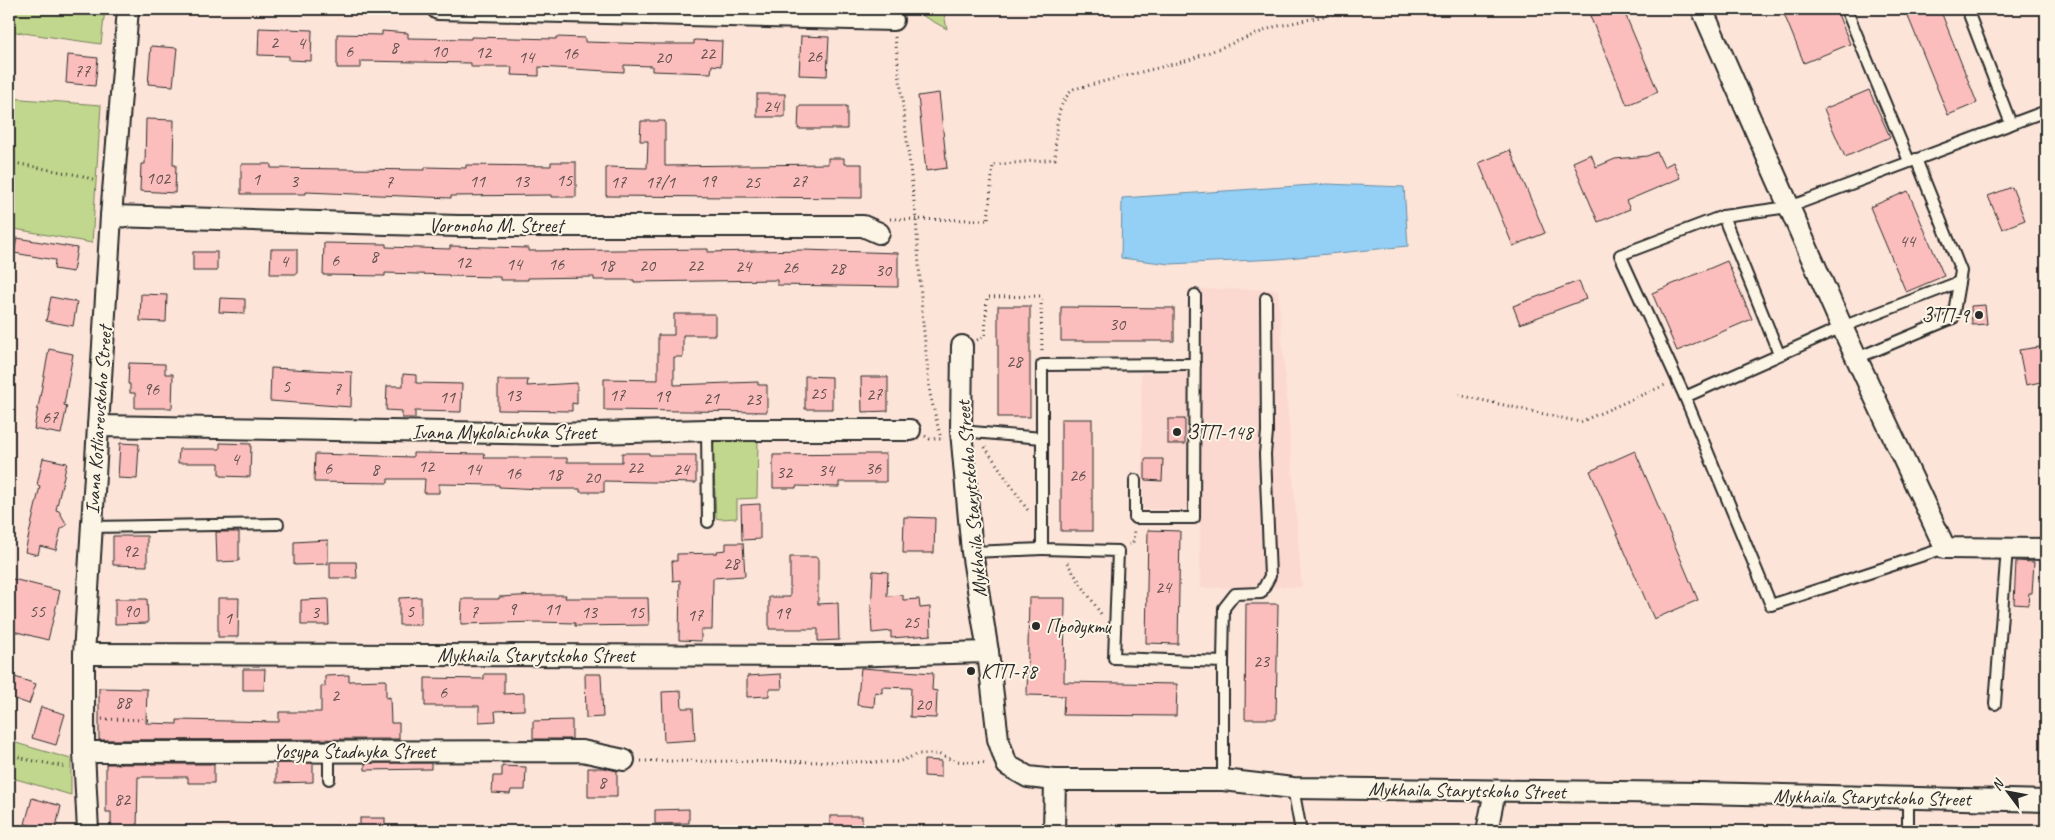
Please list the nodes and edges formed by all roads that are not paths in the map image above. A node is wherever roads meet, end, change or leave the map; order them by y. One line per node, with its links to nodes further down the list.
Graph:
1 (128, 9): 11 (street, Ivana Kotliarevskoho Street)
2 (438, 9): 6 (street)
3 (1702, 9): 10 (street)
4 (1846, 9): 9 (lane)
5 (1967, 9): 8 (lane)
6 (893, 20)
7 (2046, 111): 8 (lane)
8 (2011, 124): 9 (lane)
9 (1913, 160): 10 (lane); 14 (lane)
10 (1789, 207): 12 (lane); 17 (street)
11 (111, 216): 13 (street, Voronoho M. Street); 23 (street, Ivana Kotliarevskoho Street)
12 (1723, 216): 19 (lane); 22 (lane)
13 (871, 230)
14 (1959, 282): 17 (lane); 20 (lane)
15 (1195, 295): 21 (lane)
16 (1266, 298): 39 (lane)
17 (1842, 327): 19 (lane); 20 (street)
18 (962, 346): 26 (street, Mykhaila Starytskoho Street)
19 (1779, 354): 22 (lane)
20 (1857, 358): 32 (street)
21 (1195, 364): 27 (lane); 28 (lane)
22 (1685, 397): 32 (lane)
23 (98, 426): 24 (street, Ivana Mykolaichuka Street); 31 (street, Ivana Kotliarevskoho Street)
24 (707, 430): 25 (street, Ivana Mykolaichuka Street); 29 (lane)
25 (910, 430)
26 (961, 435): 27 (lane); 36 (street, Mykhaila Starytskoho Street)
27 (1042, 438): 34 (lane)
28 (1135, 480)
29 (708, 522)
30 (278, 524): 31 (lane)
31 (91, 527): 38 (street, Ivana Kotliarevskoho Street)
32 (1945, 548): 33 (street)
33 (2007, 548): 35 (street); 40 (lane)
34 (1042, 549): 36 (lane); 39 (lane)
35 (2046, 549)
36 (972, 552): 37 (street, Mykhaila Starytskoho Street)
37 (988, 652): 38 (street, Mykhaila Starytskoho Street); 45 (street, Mykhaila Starytskoho Street)
38 (84, 654): 43 (street, Ivana Kotliarevskoho Street)
39 (1223, 662): 46 (lane)
40 (1995, 704)
41 (330, 751): 42 (street, Yosypa Stadnyka Street); 43 (street, Yosypa Stadnyka Street); 44 (lane)
42 (624, 760)
43 (84, 761): 51 (street, Ivana Kotliarevskoho Street)
44 (329, 779)
45 (1055, 780): 46 (street, Mykhaila Starytskoho Street); 52 (street)
46 (1223, 780): 47 (street, Mykhaila Starytskoho Street)
47 (1293, 788): 48 (street, Mykhaila Starytskoho Street); 53 (lane)
48 (1495, 791): 49 (street, Mykhaila Starytskoho Street); 54 (street)
49 (1908, 798): 50 (street, Mykhaila Starytskoho Street); 55 (lane)
50 (2046, 801)
51 (88, 831)
52 (1054, 831)
53 (1301, 831)
54 (1487, 831)
55 (1908, 831)

